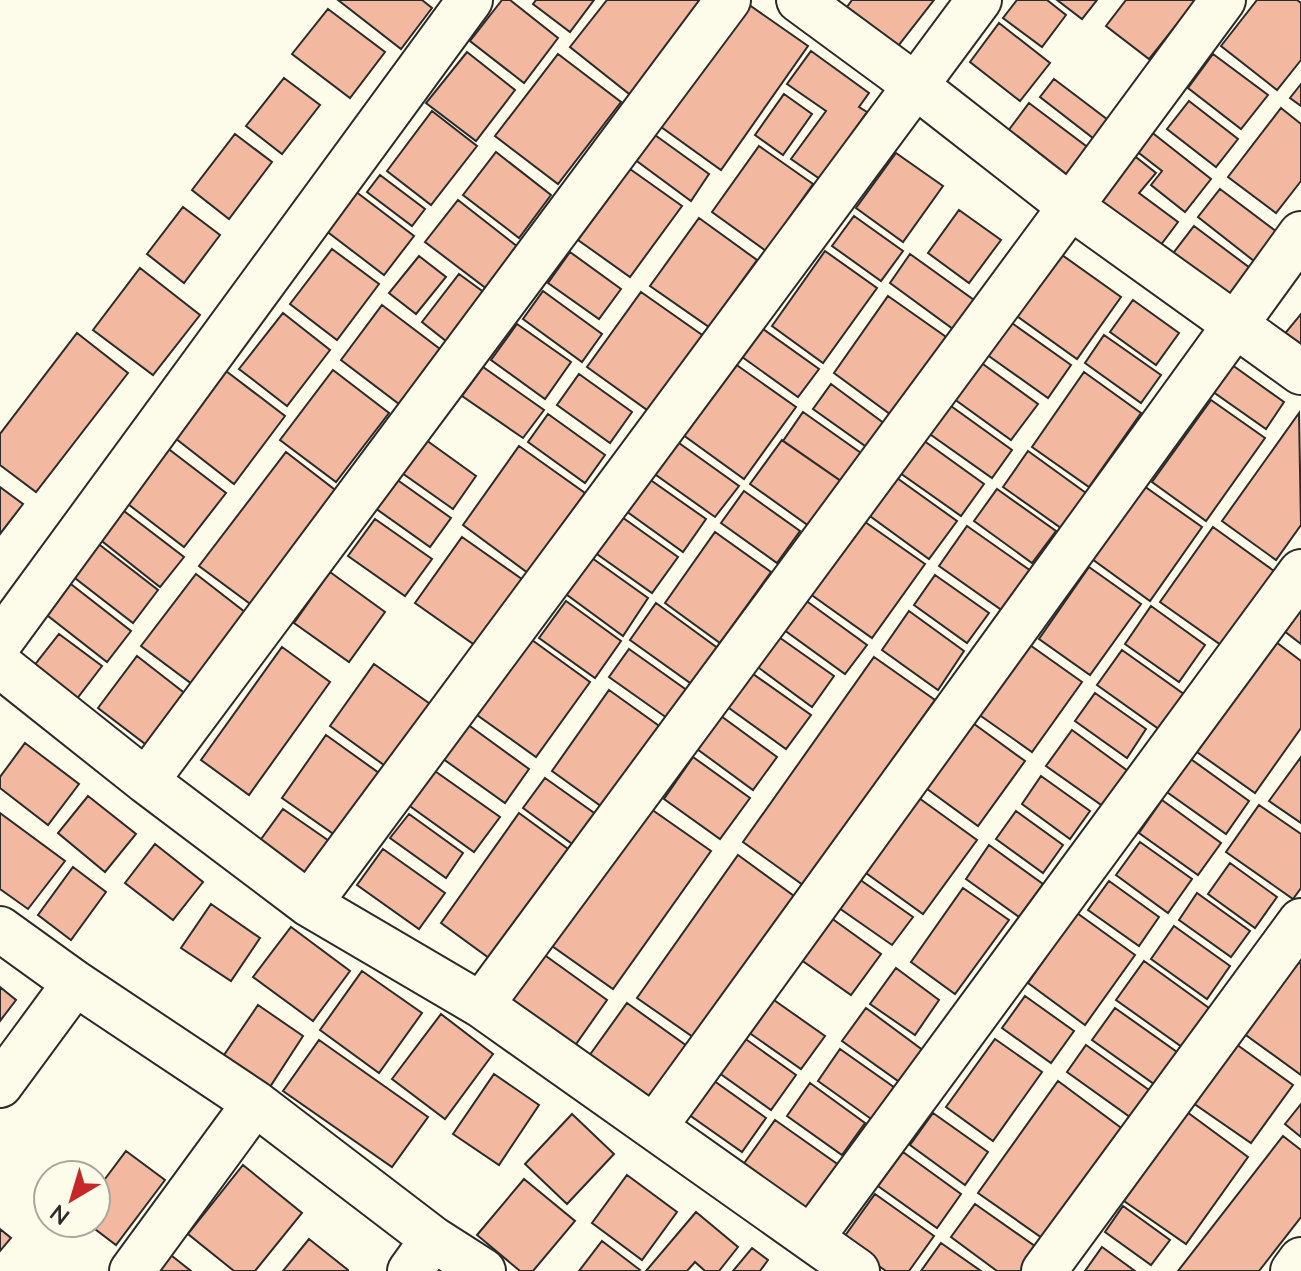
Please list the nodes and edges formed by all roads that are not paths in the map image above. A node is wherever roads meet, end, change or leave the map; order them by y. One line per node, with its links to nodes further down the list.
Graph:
1 (470, 0): 12 (street)
2 (728, 0): 14 (street)
3 (799, 0): 6 (street)
4 (979, 0): 6 (street)
5 (1223, 0): 7 (street)
6 (916, 86): 7 (street); 15 (street)
7 (1071, 207): 9 (street); 19 (street)
8 (1301, 234): 9 (street)
9 (1235, 323): 10 (street); 22 (street)
10 (1301, 372)
11 (1301, 572): 23 (street)
12 (0, 642)
13 (0, 665): 14 (street)
14 (146, 781): 15 (street)
15 (309, 904): 19 (street)
16 (1301, 921): 29 (street)
17 (0, 929): 18 (street)
18 (75, 983): 20 (street); 21 (street)
19 (481, 1005): 22 (street)
20 (0, 1085)
21 (255, 1103): 24 (street); 26 (street)
22 (655, 1126): 23 (street)
23 (812, 1237): 28 (street)
24 (422, 1255): 27 (street)
25 (1301, 1260): 30 (street)
26 (132, 1271)
27 (483, 1271)
28 (857, 1271)
29 (1044, 1271)
30 (1293, 1271)

